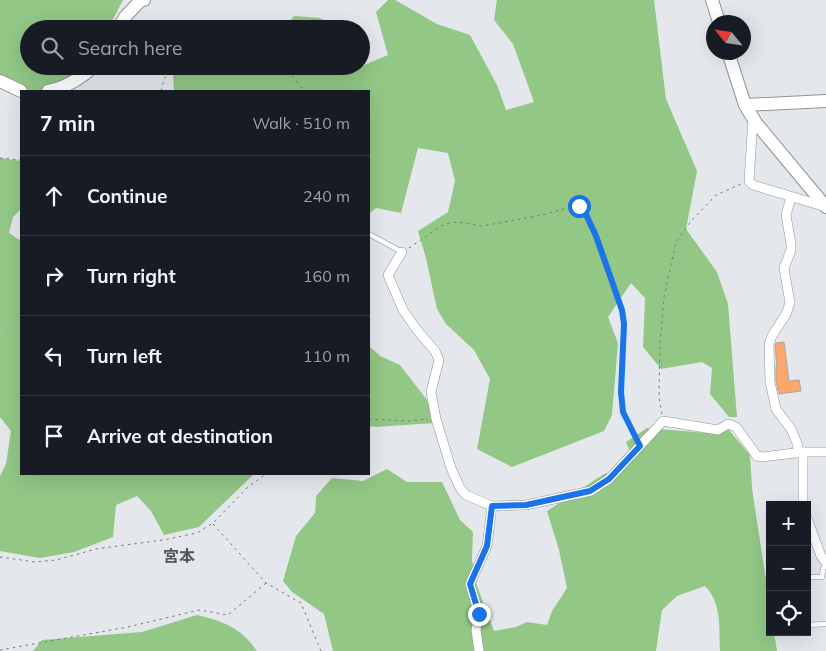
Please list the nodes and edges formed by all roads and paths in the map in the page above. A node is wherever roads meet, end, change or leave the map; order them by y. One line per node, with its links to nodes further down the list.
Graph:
1 (144, 0): 4 (main road)
2 (712, 0): 3 (main road)
3 (717, 15)
4 (123, 20)
5 (731, 60): 15 (main road)
6 (84, 75): 11 (main road)
7 (166, 75): 12 (path)
8 (291, 75): 13 (path)
9 (0, 81): 10 (main road)
10 (20, 90)
11 (51, 90)
12 (161, 90)
13 (303, 90)
14 (826, 101): 15 (main road)
15 (745, 105): 16 (main road)
16 (753, 118): 19 (street); 21 (main road)
17 (0, 158): 18 (path)
18 (20, 160)
19 (749, 181): 20 (street); 26 (path)
20 (791, 197): 21 (street); 29 (street)
21 (826, 207)
22 (370, 235): 23 (lane)
23 (402, 252): 25 (street); 27 (path)
24 (370, 419): 25 (path)
25 (436, 419): 32 (street)
26 (663, 421): 27 (street); 29 (street)
27 (640, 446): 32 (street)
28 (826, 452): 29 (street)
29 (801, 453): 31 (street)
30 (265, 475): 33 (path)
31 (803, 501)
32 (492, 506): 43 (street)
33 (213, 523): 35 (path); 38 (path)
34 (811, 528): 36 (street)
35 (0, 557)
36 (826, 563): 37 (lane)
37 (811, 577)
38 (266, 583): 41 (path); 42 (path)
39 (826, 624): 40 (lane)
40 (811, 625)
41 (0, 650)
42 (321, 651)
43 (478, 651)

